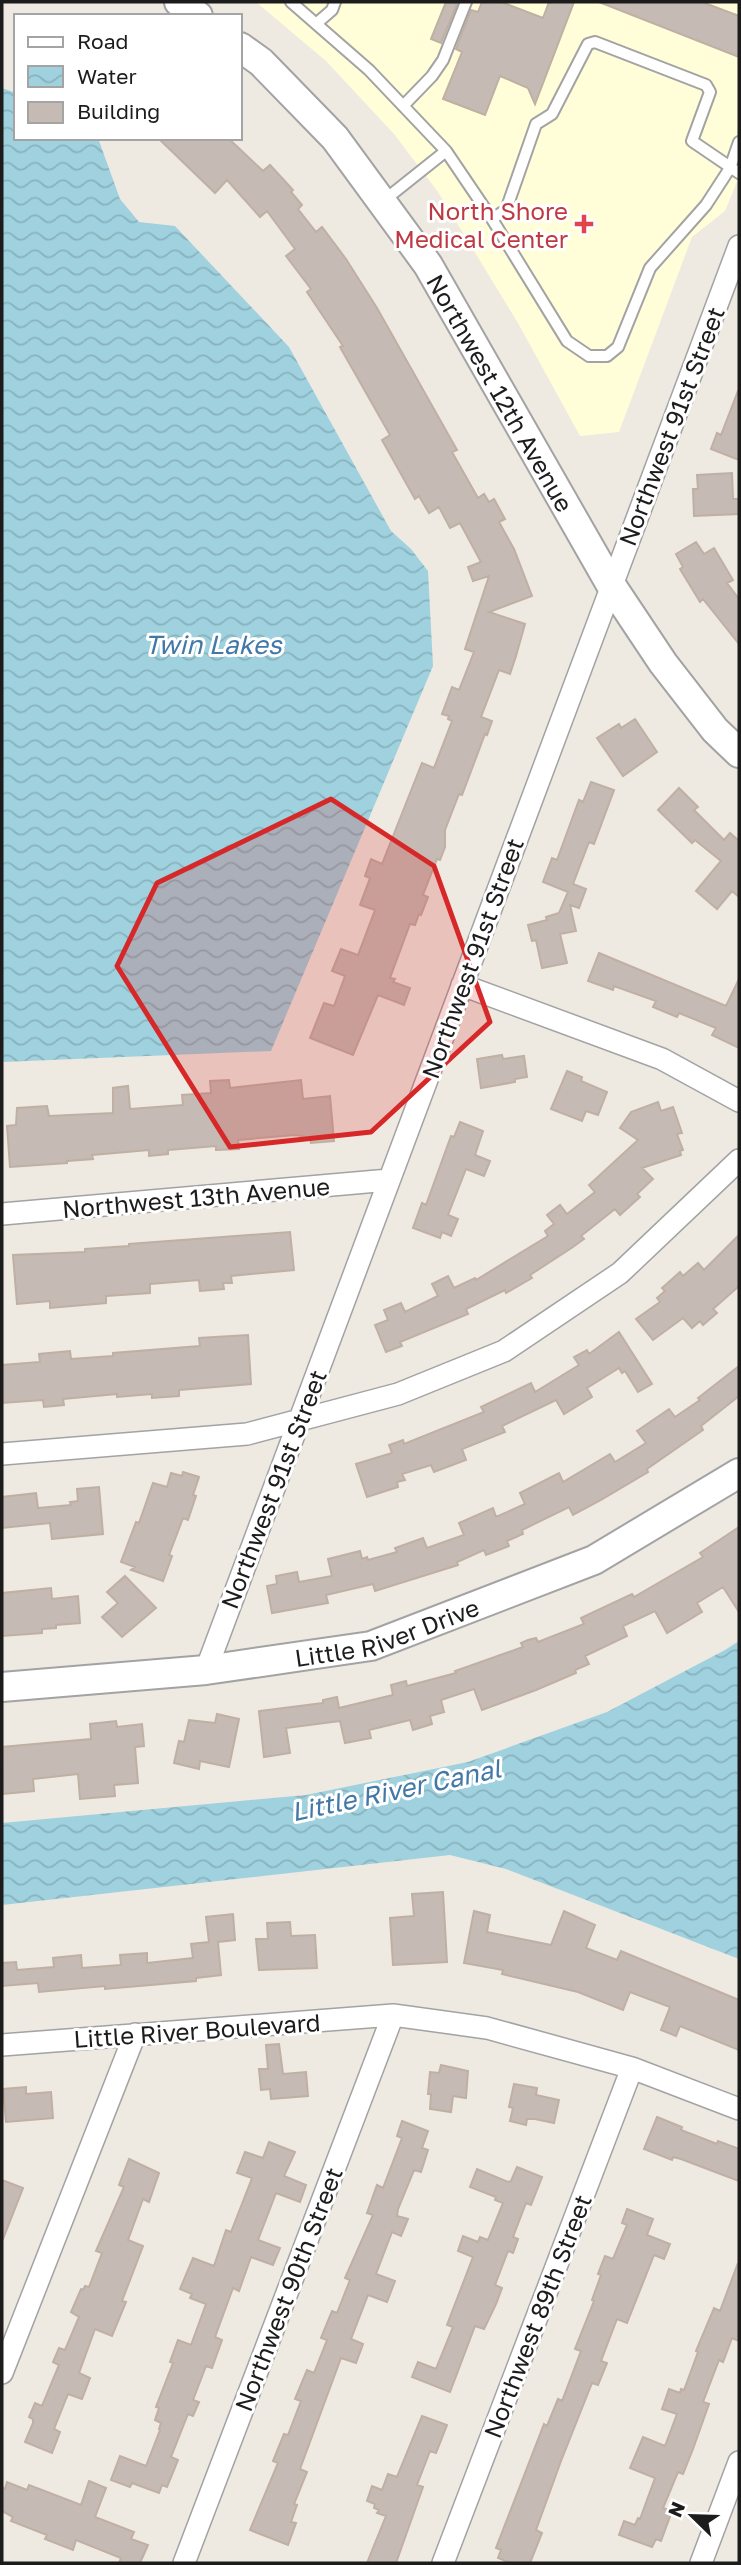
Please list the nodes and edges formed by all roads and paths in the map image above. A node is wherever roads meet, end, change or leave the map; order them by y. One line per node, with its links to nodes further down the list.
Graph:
1 (179, 2): 5 (street)
2 (291, 2): 6 (lane)
3 (335, 2): 6 (lane)
4 (466, 2): 8 (lane)
5 (195, 14)
6 (317, 23): 8 (lane)
7 (242, 48): 12 (street, Northwest 12th Avenue)
8 (403, 106): 10 (lane)
9 (739, 142): 11 (lane)
10 (446, 151): 12 (lane); 13 (lane)
11 (735, 170): 13 (lane); 13 (lane)
12 (382, 202): 15 (street, Northwest 12th Avenue)
13 (492, 219)
14 (739, 246): 15 (street, Northwest 91st Street)
15 (611, 584): 16 (street, Northwest 12th Avenue); 17 (street, Northwest 91st Street)
16 (739, 753)
17 (463, 985): 18 (street); 20 (street, Northwest 91st Street)
18 (739, 1101)
19 (739, 1160): 22 (street)
20 (389, 1180): 21 (street, Northwest 13th Avenue); 22 (street, Northwest 91st Street)
21 (2, 1214)
22 (299, 1420): 23 (street); 25 (street, Northwest 91st Street)
23 (2, 1454)
24 (739, 1473): 25 (street, Little River Drive)
25 (206, 1670): 26 (street, Little River Drive)
26 (2, 1687)
27 (393, 2015): 28 (street, Little River Boulevard); 30 (street, Little River Boulevard); 34 (street, Northwest 90th Street)
28 (135, 2034): 29 (street, Little River Boulevard); 32 (street)
29 (2, 2045)
30 (632, 2068): 31 (street, Little River Boulevard); 35 (street, Northwest 89th Street)
31 (739, 2109)
32 (2, 2373)
33 (739, 2462): 36 (street)
34 (184, 2563)
35 (443, 2563)
36 (701, 2563)

